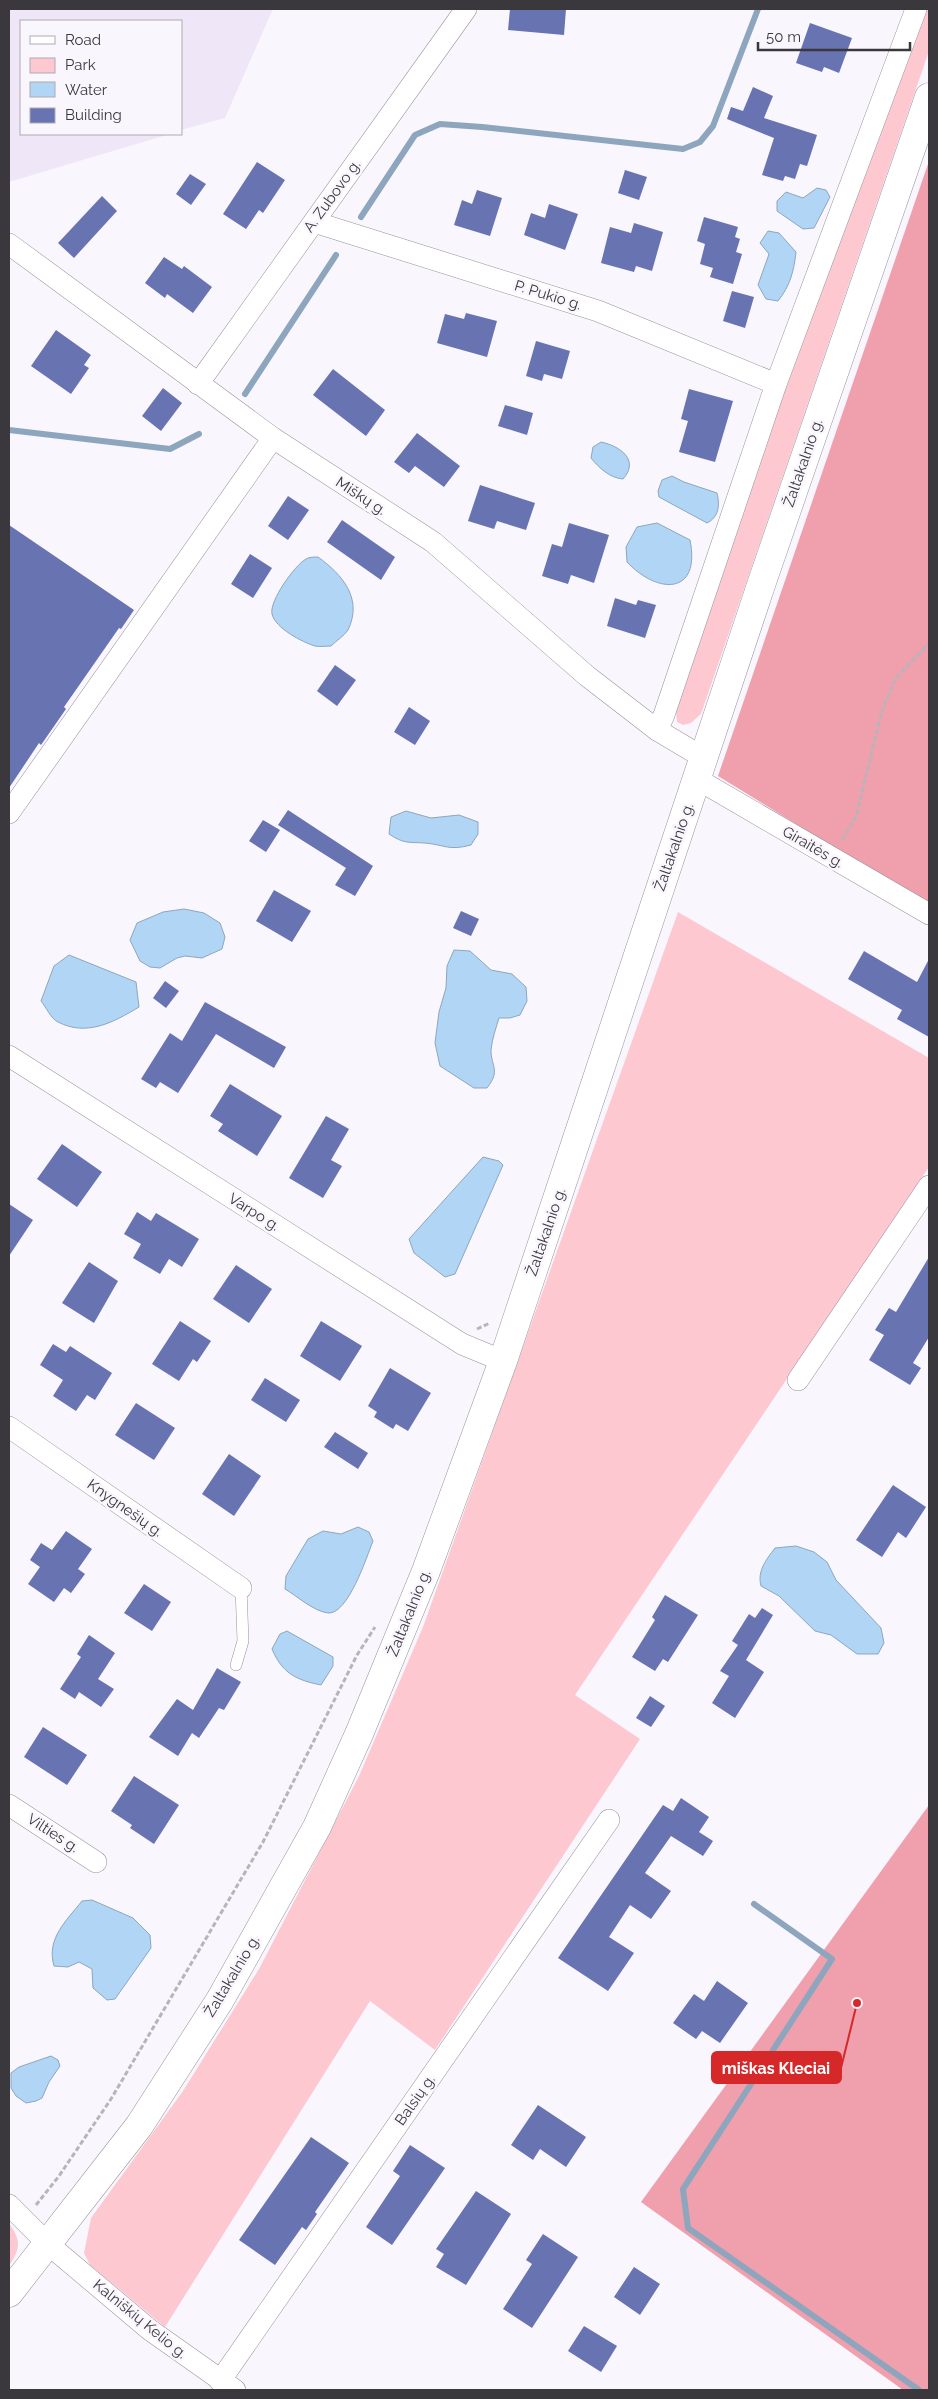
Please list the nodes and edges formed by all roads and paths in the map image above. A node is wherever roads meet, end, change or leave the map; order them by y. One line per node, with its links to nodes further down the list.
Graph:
1 (466, 9): 4 (street, A. Zubovo g.)
2 (916, 9): 7 (street)
3 (929, 97): 11 (main road, Žaltakalnio g.)
4 (314, 222): 6 (street, A. Zubovo g.); 7 (street, P. Pukio g.)
5 (9, 244): 6 (street, Miškų g.)
6 (198, 384): 8 (street, Miškų g.)
7 (776, 384): 10 (street)
8 (273, 438): 10 (street, Miškų g.); 12 (street)
9 (929, 643): 13 (path)
10 (657, 730): 11 (street, Miškų g.)
11 (700, 769): 13 (street, Giraitės g.); 19 (main road, Žaltakalnio g.)
12 (9, 813)
13 (832, 857): 14 (street, Giraitės g.)
14 (929, 914)
15 (9, 1056): 18 (street, Varpo g.)
16 (929, 1186): 20 (street)
17 (493, 1319): 18 (path)
18 (469, 1347): 19 (street, Varpo g.)
19 (502, 1361): 30 (main road, Žaltakalnio g.)
20 (798, 1380)
21 (9, 1427): 22 (street, Knygnešių g.)
22 (241, 1588): 24 (lane)
23 (378, 1623): 29 (path)
24 (236, 1665)
25 (9, 1805): 27 (street, Vilties g.)
26 (609, 1820): 32 (street, Balsių g.)
27 (96, 1862)
28 (9, 2205): 29 (street, Kalniškių Kelio g.)
29 (24, 2220): 30 (street, Kalniškių Kelio g.)
30 (48, 2244): 31 (main road, Žaltakalnio g.); 32 (street, Kalniškių Kelio g.)
31 (9, 2293)
32 (228, 2385)

